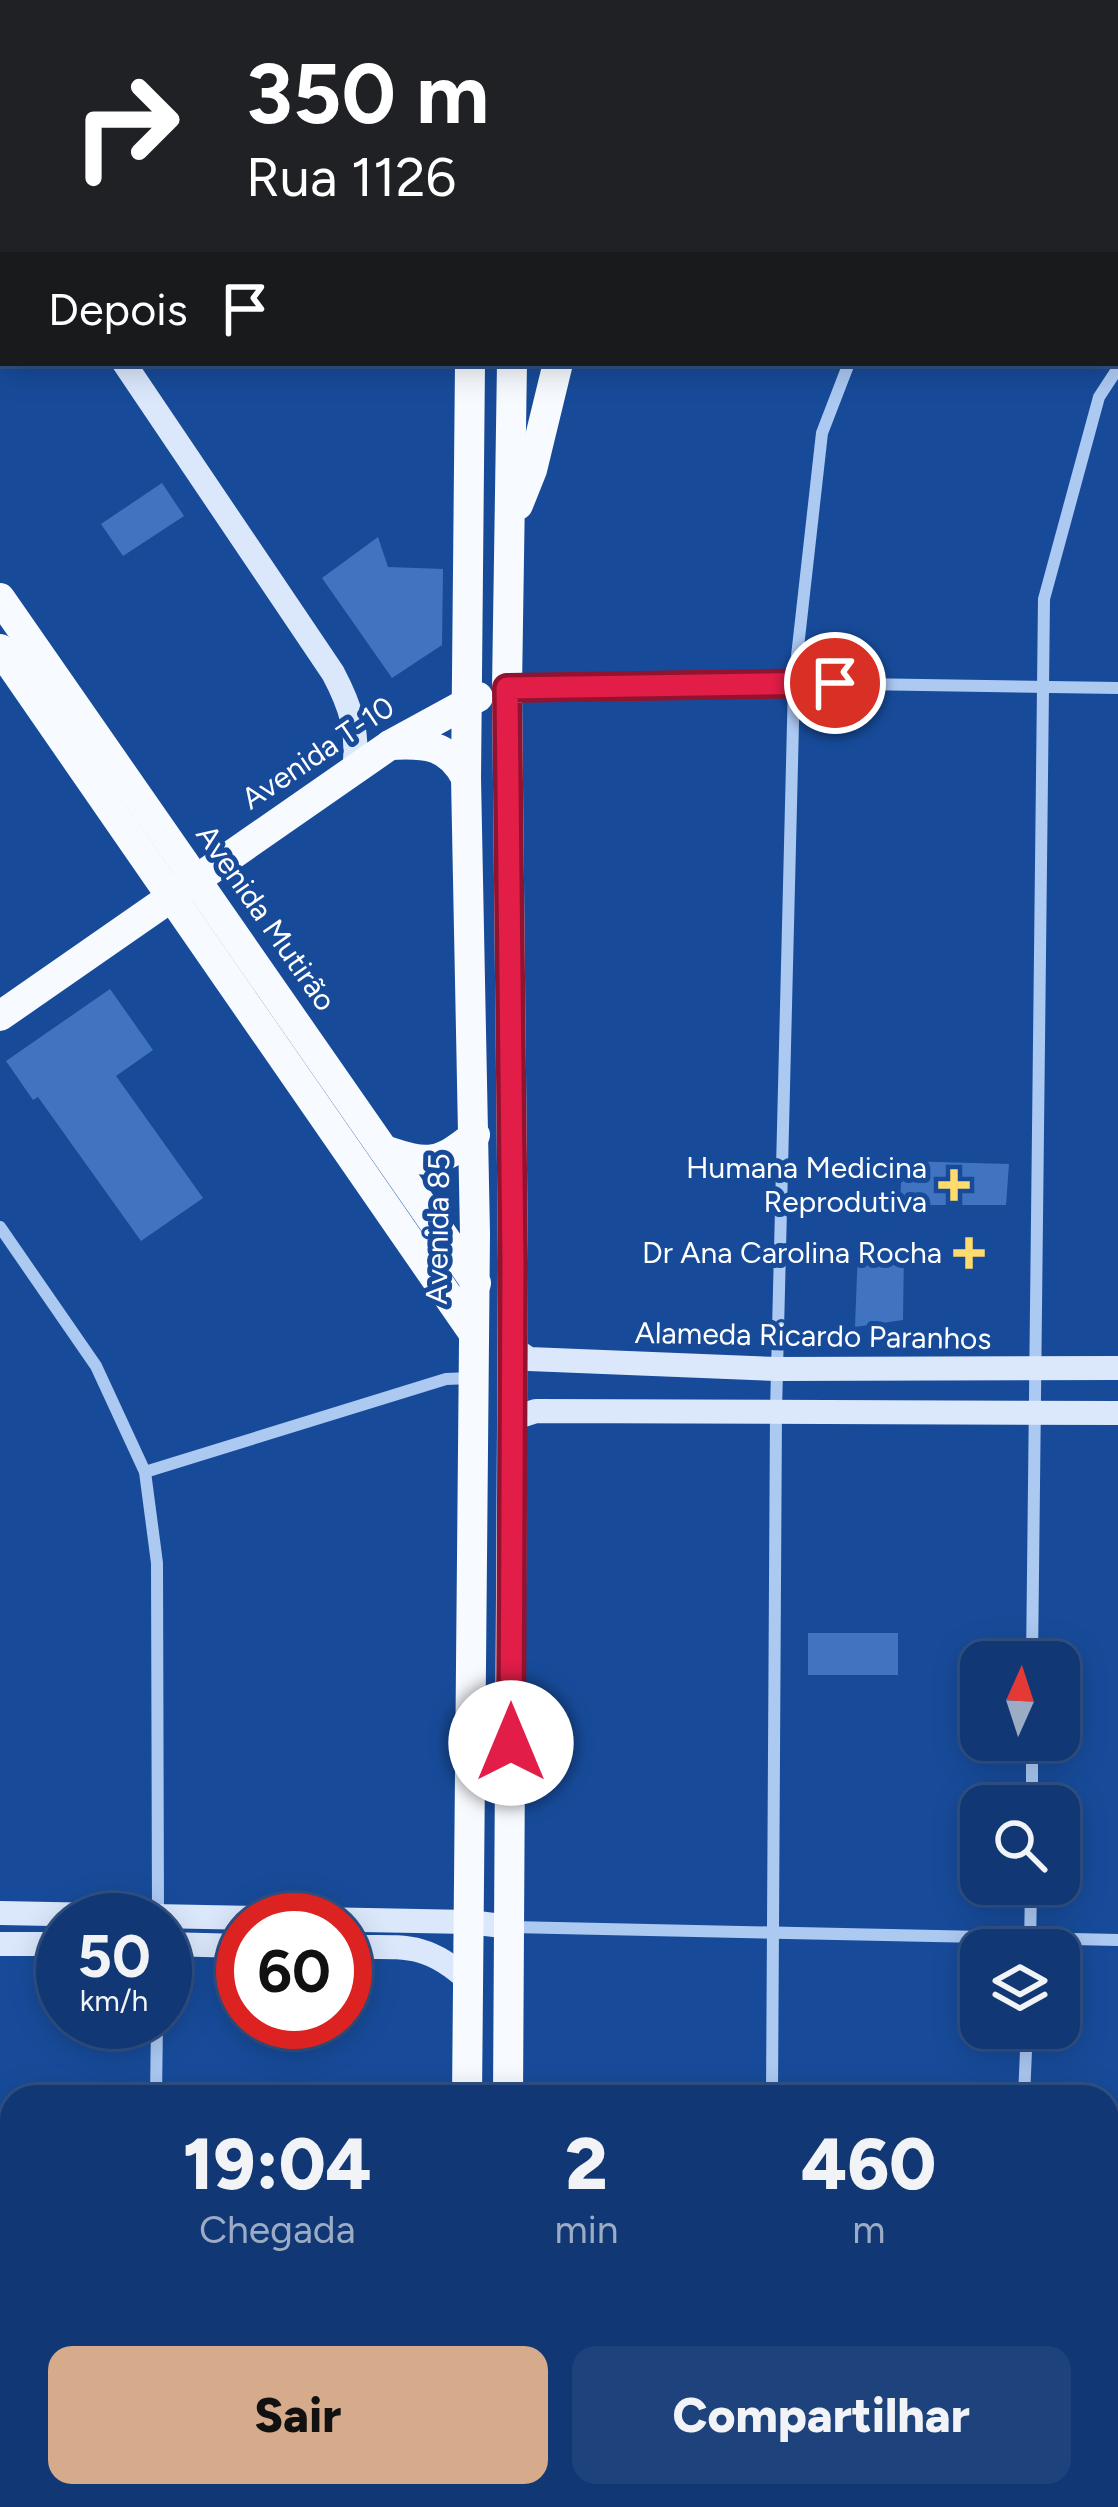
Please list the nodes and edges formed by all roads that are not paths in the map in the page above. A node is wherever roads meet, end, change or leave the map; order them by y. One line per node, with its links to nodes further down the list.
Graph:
1 (126, 366): 16 (main road)
2 (470, 366): 14 (main road, Avenida 85)
3 (512, 366): 7 (main road)
4 (557, 366): 7 (main road)
5 (849, 366): 10 (street)
6 (1118, 368): 11 (street)
7 (511, 522): 12 (main road)
8 (0, 598): 18 (main road, Avenida Mutirão)
9 (0, 649): 19 (main road)
10 (794, 683): 11 (street); 12 (street); 28 (street)
11 (1040, 687): 13 (street); 29 (street)
12 (507, 688): 14 (main road, Avenida T-10); 26 (main road)
13 (1118, 688)
14 (467, 700): 15 (main road, Avenida T-10); 17 (main road, Avenida 85)
15 (390, 746): 16 (main road, Avenida T-10); 17 (main road)
16 (354, 770): 18 (main road, Avenida T-10)
17 (466, 778): 21 (main road, Avenida 85)
18 (196, 880): 19 (main road, Avenida T-10); 22 (main road, Avenida Mutirão)
19 (170, 898): 20 (main road, Avenida T-10); 25 (main road)
20 (0, 1016)
21 (476, 1135): 22 (main road); 24 (main road, Avenida 85)
22 (383, 1150): 24 (main road, Avenida Mutirão)
23 (0, 1227): 35 (street)
24 (474, 1279): 25 (main road, Avenida 85); 37 (main road)
25 (472, 1331): 30 (main road, Avenida 85)
26 (512, 1347): 28 (main road, Alameda Ricardo Paranhos); 34 (main road)
27 (1118, 1368): 29 (main road, Alameda Ricardo Paranhos)
28 (777, 1369): 29 (main road, Alameda Ricardo Paranhos); 31 (street)
29 (1034, 1369): 33 (street)
30 (472, 1378): 35 (street); 42 (main road, Avenida 85)
31 (776, 1411): 33 (main road); 34 (main road); 44 (street)
32 (1118, 1413): 33 (main road)
33 (1034, 1414): 36 (street)
34 (511, 1419): 37 (main road)
35 (145, 1472): 38 (street)
36 (1032, 1641)
37 (511, 1836): 43 (main road)
38 (158, 1893)
39 (0, 1913): 40 (main road)
40 (36, 1914)
41 (192, 1918): 42 (main road)
42 (469, 1922): 43 (main road); 51 (main road, Avenida 85)
43 (511, 1927): 44 (street); 51 (main road); 56 (main road)
44 (775, 1935): 46 (street); 57 (street)
45 (1118, 1940): 47 (street)
46 (960, 1942)
47 (1080, 1942)
48 (0, 1944): 49 (main road)
49 (36, 1944)
50 (372, 1947): 51 (main road)
51 (469, 1981): 55 (main road, Avenida 85)
52 (157, 2049): 54 (street)
53 (1026, 2049): 58 (street)
54 (156, 2085)
55 (467, 2085)
56 (508, 2085)
57 (772, 2085)
58 (1025, 2085)

